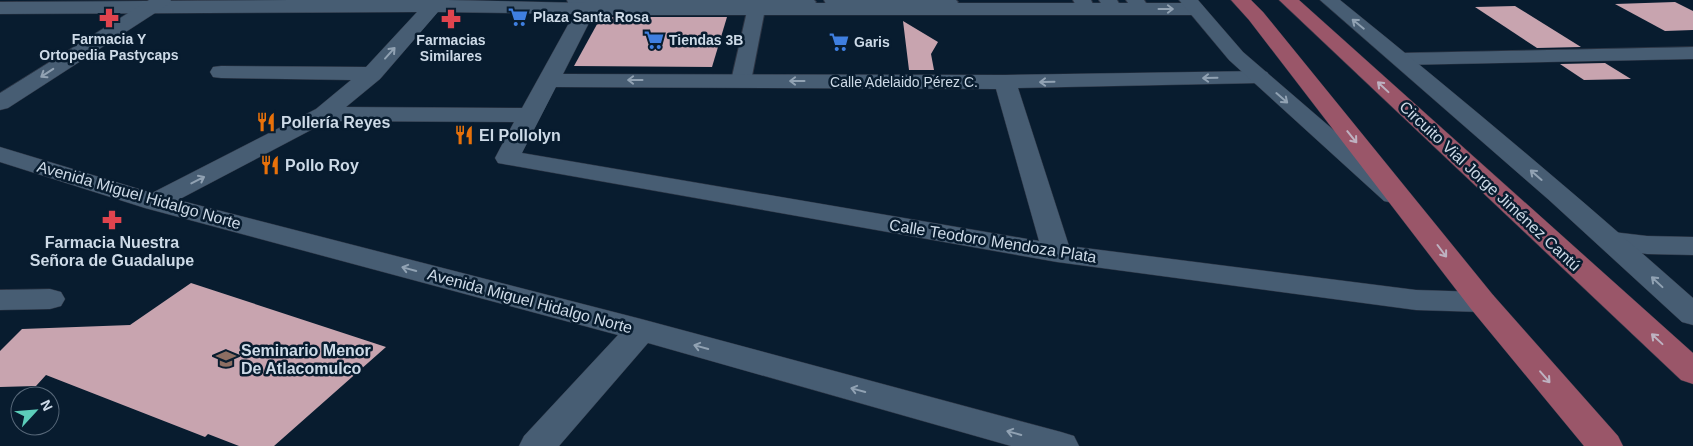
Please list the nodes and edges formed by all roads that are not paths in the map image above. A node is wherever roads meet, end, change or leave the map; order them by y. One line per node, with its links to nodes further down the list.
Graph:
1 (833, 0): 17 (street)
2 (1240, 0): 42 (main road, one-way to 42)
3 (1288, 0): 51 (main road, Circuito Vial Jorge Jiménez Cantú, one-way to 3)
4 (1329, 0): 30 (street, Circuito Vial Jorge Jiménez Cantú, one-way to 4)
5 (885, 1): 6 (street); 17 (street)
6 (918, 1): 18 (street)
7 (436, 3): 8 (street); 9 (street); 32 (street, one-way to 7)
8 (156, 4): 28 (street); 37 (street, one-way to 37)
9 (585, 4): 10 (street); 34 (street)
10 (623, 4): 11 (street)
11 (649, 4): 12 (street)
12 (675, 4): 13 (street)
13 (701, 4): 14 (street)
14 (728, 4): 27 (street)
15 (780, 4): 16 (street); 27 (street)
16 (806, 4): 17 (street)
17 (859, 4): 18 (street)
18 (949, 4): 19 (street)
19 (976, 4): 20 (street)
20 (1003, 4): 21 (street)
21 (1030, 4): 22 (street)
22 (1057, 4): 23 (street)
23 (1084, 4): 24 (street)
24 (1111, 4): 25 (street)
25 (1138, 4): 26 (street, one-way to 26)
26 (1192, 4): 33 (street)
27 (754, 5): 35 (street)
28 (0, 8)
29 (1693, 53): 30 (street)
30 (1401, 59): 43 (street, Circuito Vial Jorge Jiménez Cantú, one-way to 30)
31 (221, 72): 32 (street)
32 (372, 74): 38 (street)
33 (1258, 77): 36 (street, Calle Adelaido Pérez C., one-way to 36); 42 (street, one-way to 42)
34 (549, 80): 35 (street, Calle Adelaido Pérez C., one-way to 34); 39 (street)
35 (741, 81): 36 (street, Calle Adelaido Pérez C., one-way to 35)
36 (1005, 82): 45 (street)
37 (0, 103)
38 (324, 114): 39 (street); 41 (street, one-way to 38)
39 (530, 115): 45 (street, Calle Teodoro Mendoza Plata)
40 (0, 154): 41 (street, Avenida Miguel Hidalgo Norte)
41 (154, 202): 50 (street, Avenida Miguel Hidalgo Norte, one-way to 41)
42 (1412, 212): 48 (main road, one-way to 48)
43 (1613, 241): 44 (street); 49 (street, Circuito Vial Jorge Jiménez Cantú, one-way to 43)
44 (1693, 246)
45 (1057, 253): 48 (street, Calle Teodoro Mendoza Plata)
46 (50, 299): 47 (street)
47 (0, 300)
48 (1482, 302): 54 (main road, one-way to 54)
49 (1693, 315)
50 (641, 330): 52 (street); 53 (street, Avenida Miguel Hidalgo Norte, one-way to 50)
51 (1693, 372)
52 (537, 446)
53 (1061, 446)
54 (1605, 446)

